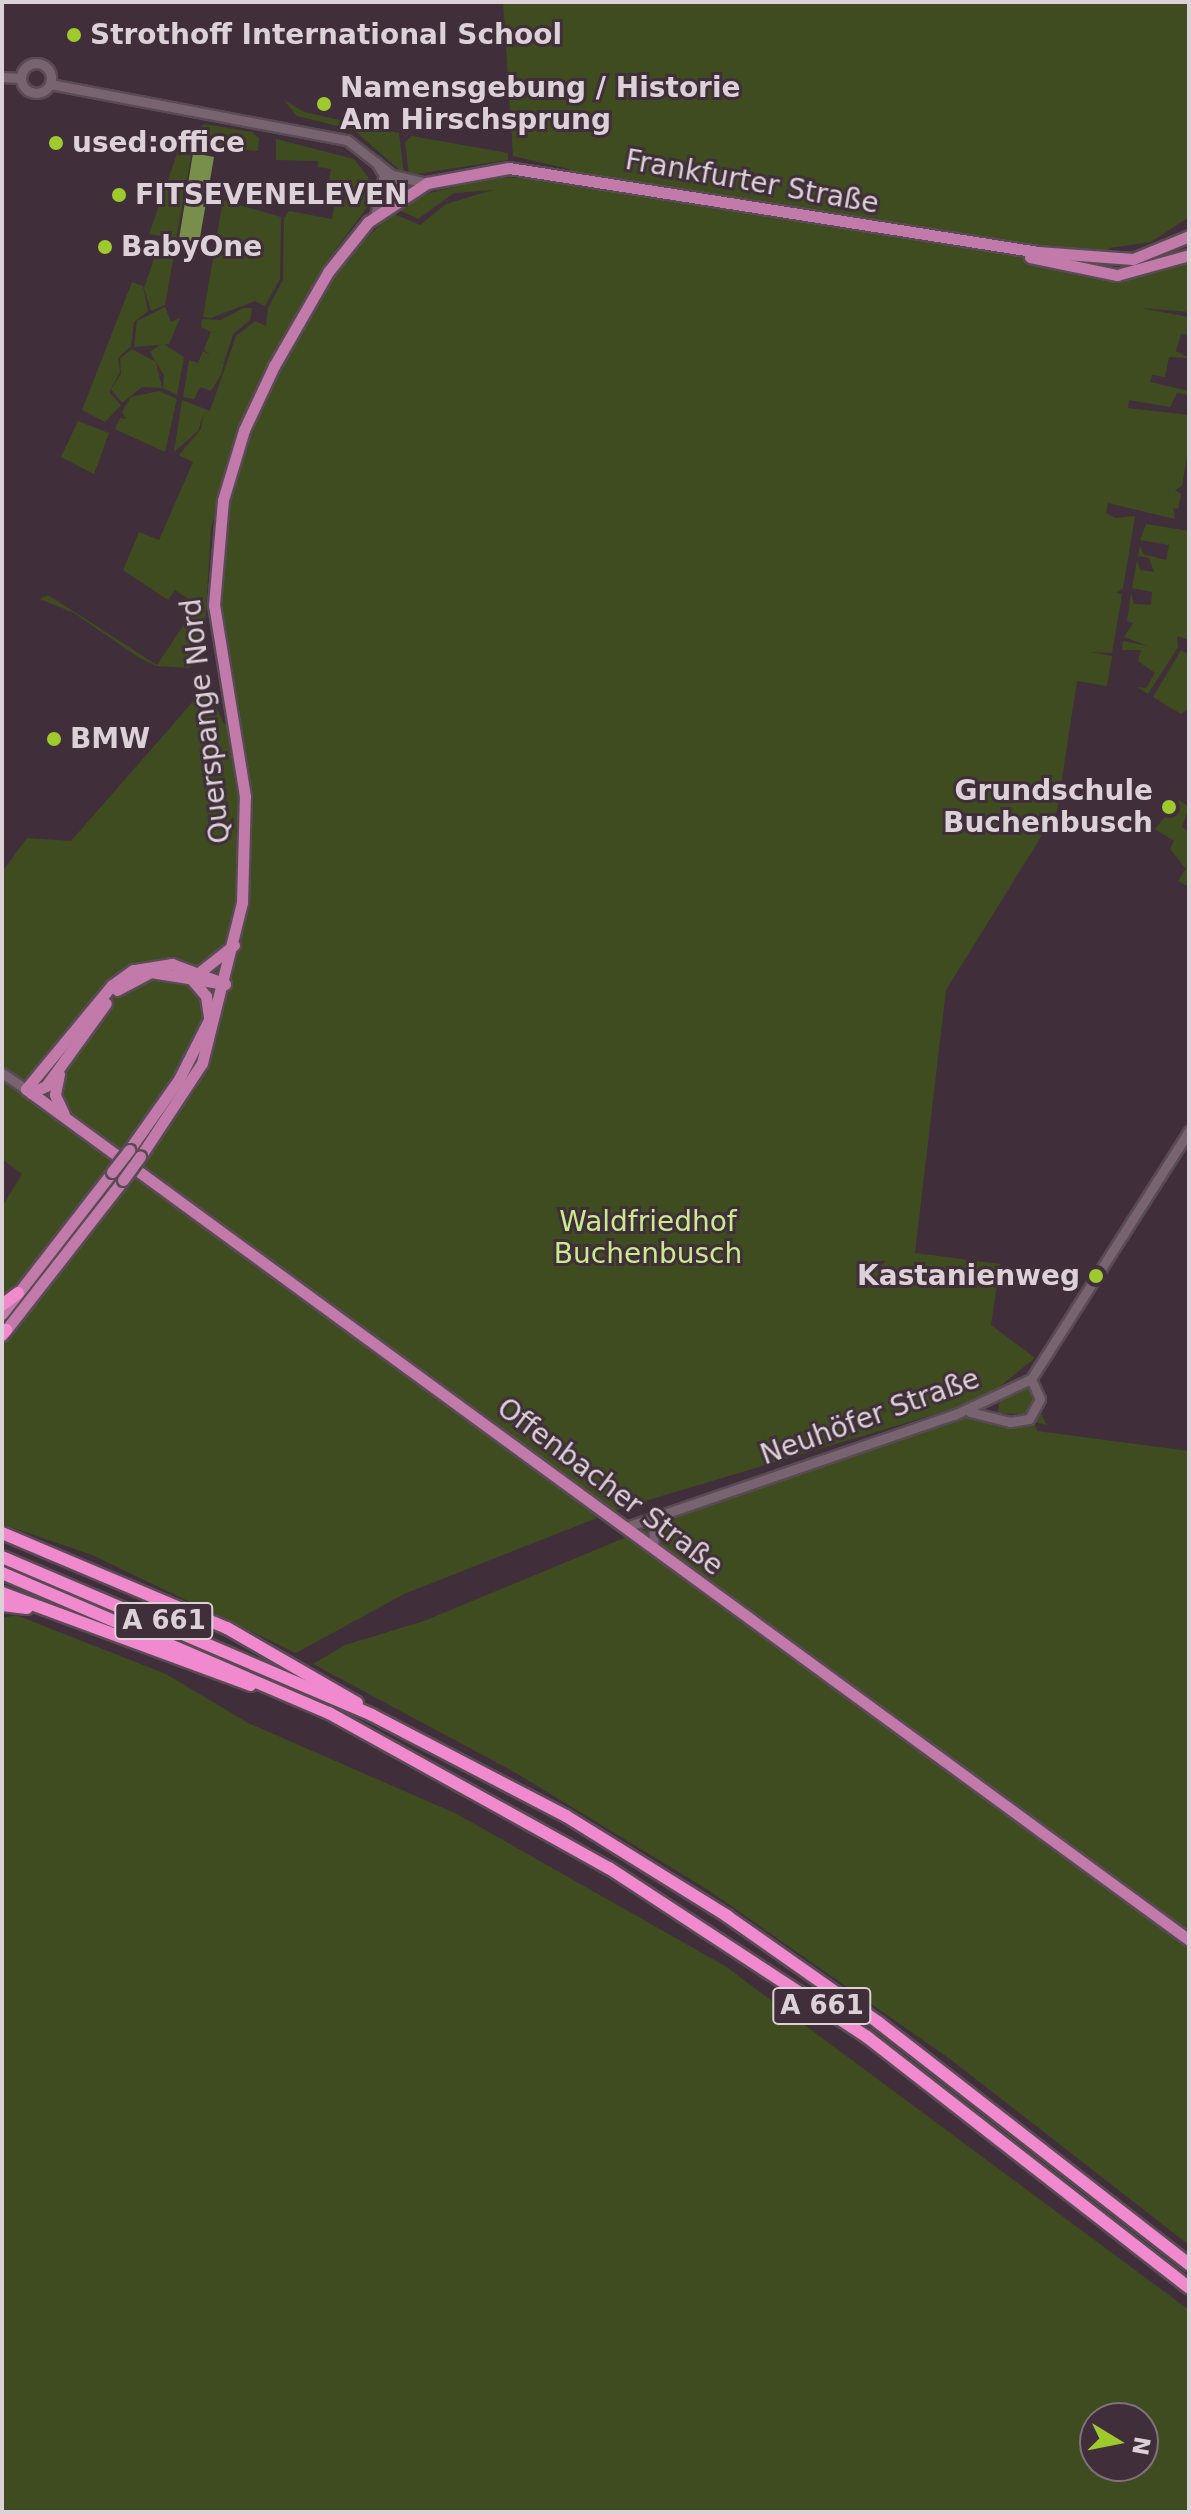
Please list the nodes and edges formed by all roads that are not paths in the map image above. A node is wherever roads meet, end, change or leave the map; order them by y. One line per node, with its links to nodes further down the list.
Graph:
1 (2, 77): 2 (street)
2 (20, 78): 3 (street); 3 (street)
3 (50, 84): 4 (street)
4 (388, 177): 5 (street); 6 (street); 7 (street)
5 (427, 183): 6 (main road, Frankfurter Straße); 9 (main road, Frankfurter Straße)
6 (398, 198): 7 (main road, Querspange Nord)
7 (375, 216): 11 (main road, Querspange Nord)
8 (1189, 236): 9 (main road, Frankfurter Straße)
9 (959, 242): 10 (main road, Frankfurter Straße)
10 (1187, 253)
11 (234, 945): 12 (main road); 14 (main road, Querspange Nord)
12 (201, 971): 14 (main road); 18 (main road)
13 (189, 977): 14 (main road); 15 (main road); 16 (main road)
14 (225, 984): 15 (main road); 24 (main road, Querspange Nord, bridge)
15 (209, 1021): 21 (main road, bridge)
16 (65, 1062): 18 (main road); 19 (main road)
17 (2, 1073): 18 (street, Offenbacher Straße)
18 (26, 1090): 19 (main road, Offenbacher Straße)
19 (66, 1118): 30 (main road, Offenbacher Straße)
20 (1189, 1131): 25 (street)
21 (18, 1293): 22 (highway); 23 (main road)
22 (2, 1305)
23 (2, 1314)
24 (3, 1333)
25 (1031, 1379): 26 (street, Neuhöfer Straße); 28 (street)
26 (995, 1397): 27 (street, Neuhöfer Straße); 28 (street)
27 (954, 1415): 28 (street); 29 (street, Neuhöfer Straße)
28 (996, 1417)
29 (655, 1513): 30 (street, Neuhöfer Straße); 32 (street)
30 (626, 1527): 32 (main road, Offenbacher Straße)
31 (2, 1533): 39 (highway, A 661)
32 (653, 1548): 40 (main road, Offenbacher Straße)
33 (2, 1557): 39 (highway, A 661)
34 (2, 1573): 38 (highway, A 661)
35 (2, 1593): 37 (highway)
36 (2, 1605): 37 (highway)
37 (76, 1620): 38 (highway)
38 (304, 1701): 42 (highway, A 661)
39 (372, 1715): 41 (highway, A 661)
40 (1189, 1940)
41 (1189, 2264)
42 (1189, 2288)

